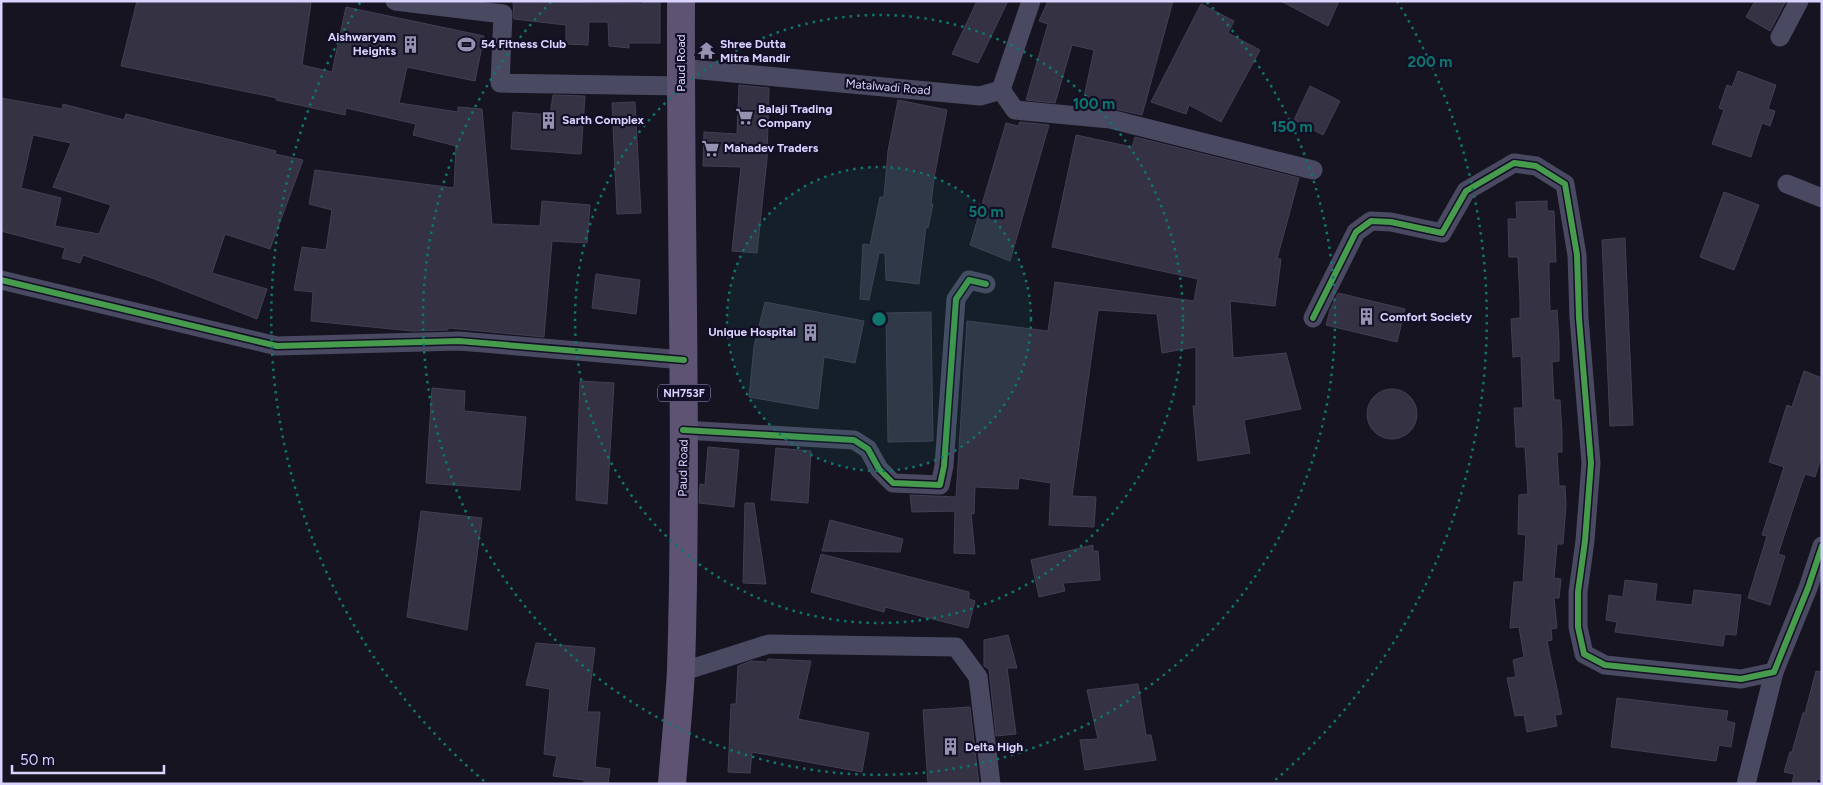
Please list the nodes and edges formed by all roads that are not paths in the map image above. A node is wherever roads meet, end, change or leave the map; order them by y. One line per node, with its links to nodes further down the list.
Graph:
1 (395, 1): 5 (street)
2 (681, 1): 7 (main road, Paud Road / NH753F)
3 (1031, 1): 8 (street)
4 (1799, 1): 6 (street)
5 (503, 8): 7 (street, Matalwadi Road)
6 (1780, 37)
7 (680, 77): 8 (street, Matalwadi Road); 15 (main road, Paud Road / NH753F)
8 (1001, 90): 9 (street)
9 (1313, 170)
10 (1787, 184): 11 (street)
11 (1822, 198)
12 (1, 280): 15 (street)
13 (986, 284): 16 (street)
14 (1313, 318): 19 (street)
15 (684, 360): 16 (main road, Paud Road / NH753F)
16 (684, 430): 18 (main road, Paud Road / NH753F)
17 (1822, 546): 19 (street)
18 (681, 672): 20 (main road, Paud Road / NH753F); 21 (street)
19 (1774, 672): 22 (street)
20 (672, 784)
21 (991, 784)
22 (1746, 784)

